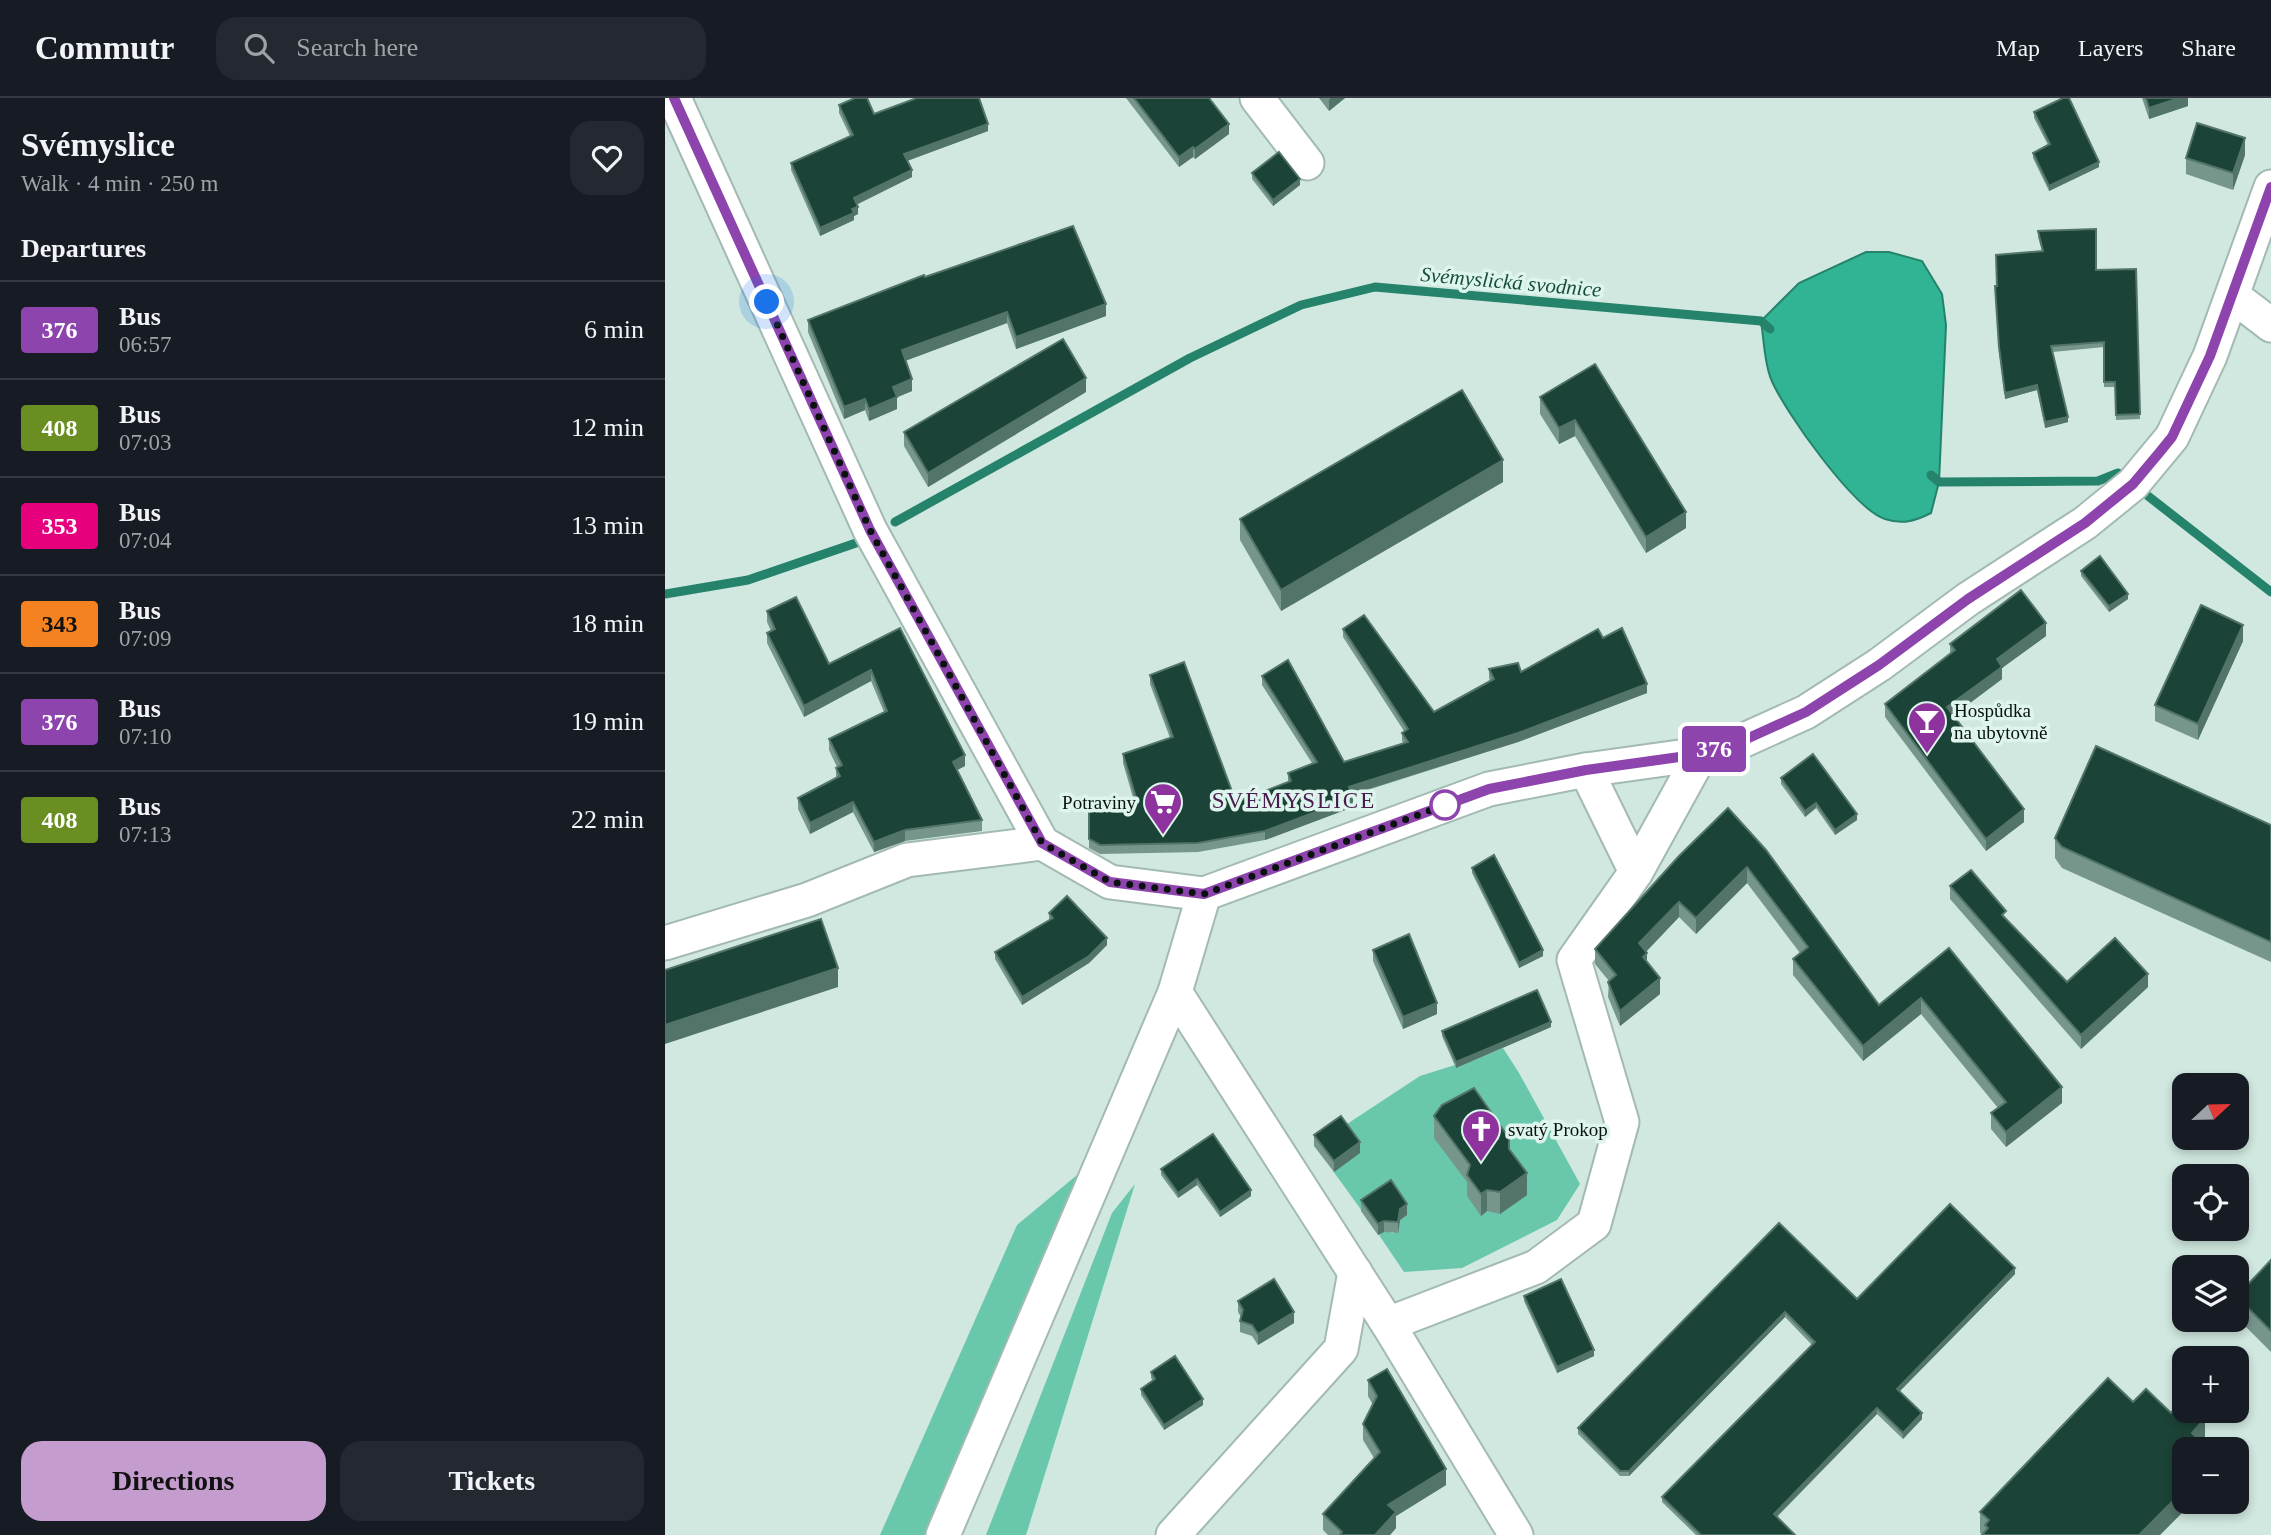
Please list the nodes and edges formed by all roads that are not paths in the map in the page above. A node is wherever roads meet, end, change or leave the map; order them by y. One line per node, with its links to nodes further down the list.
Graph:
1 (674, 98): 9 (street)
2 (1257, 98): 3 (street)
3 (1307, 163)
4 (2271, 187): 5 (street)
5 (2233, 296): 6 (street); 7 (street)
6 (2271, 325)
7 (1701, 754): 8 (street); 10 (street)
8 (1586, 770): 10 (street); 11 (street)
9 (1042, 843): 11 (street); 12 (street)
10 (1636, 872): 15 (street)
11 (1204, 894): 13 (street)
12 (665, 943)
13 (1175, 992): 14 (street); 16 (street)
14 (1355, 1272): 15 (street); 17 (street)
15 (1388, 1324): 18 (street)
16 (943, 1535)
17 (1173, 1535)
18 (1516, 1535)

